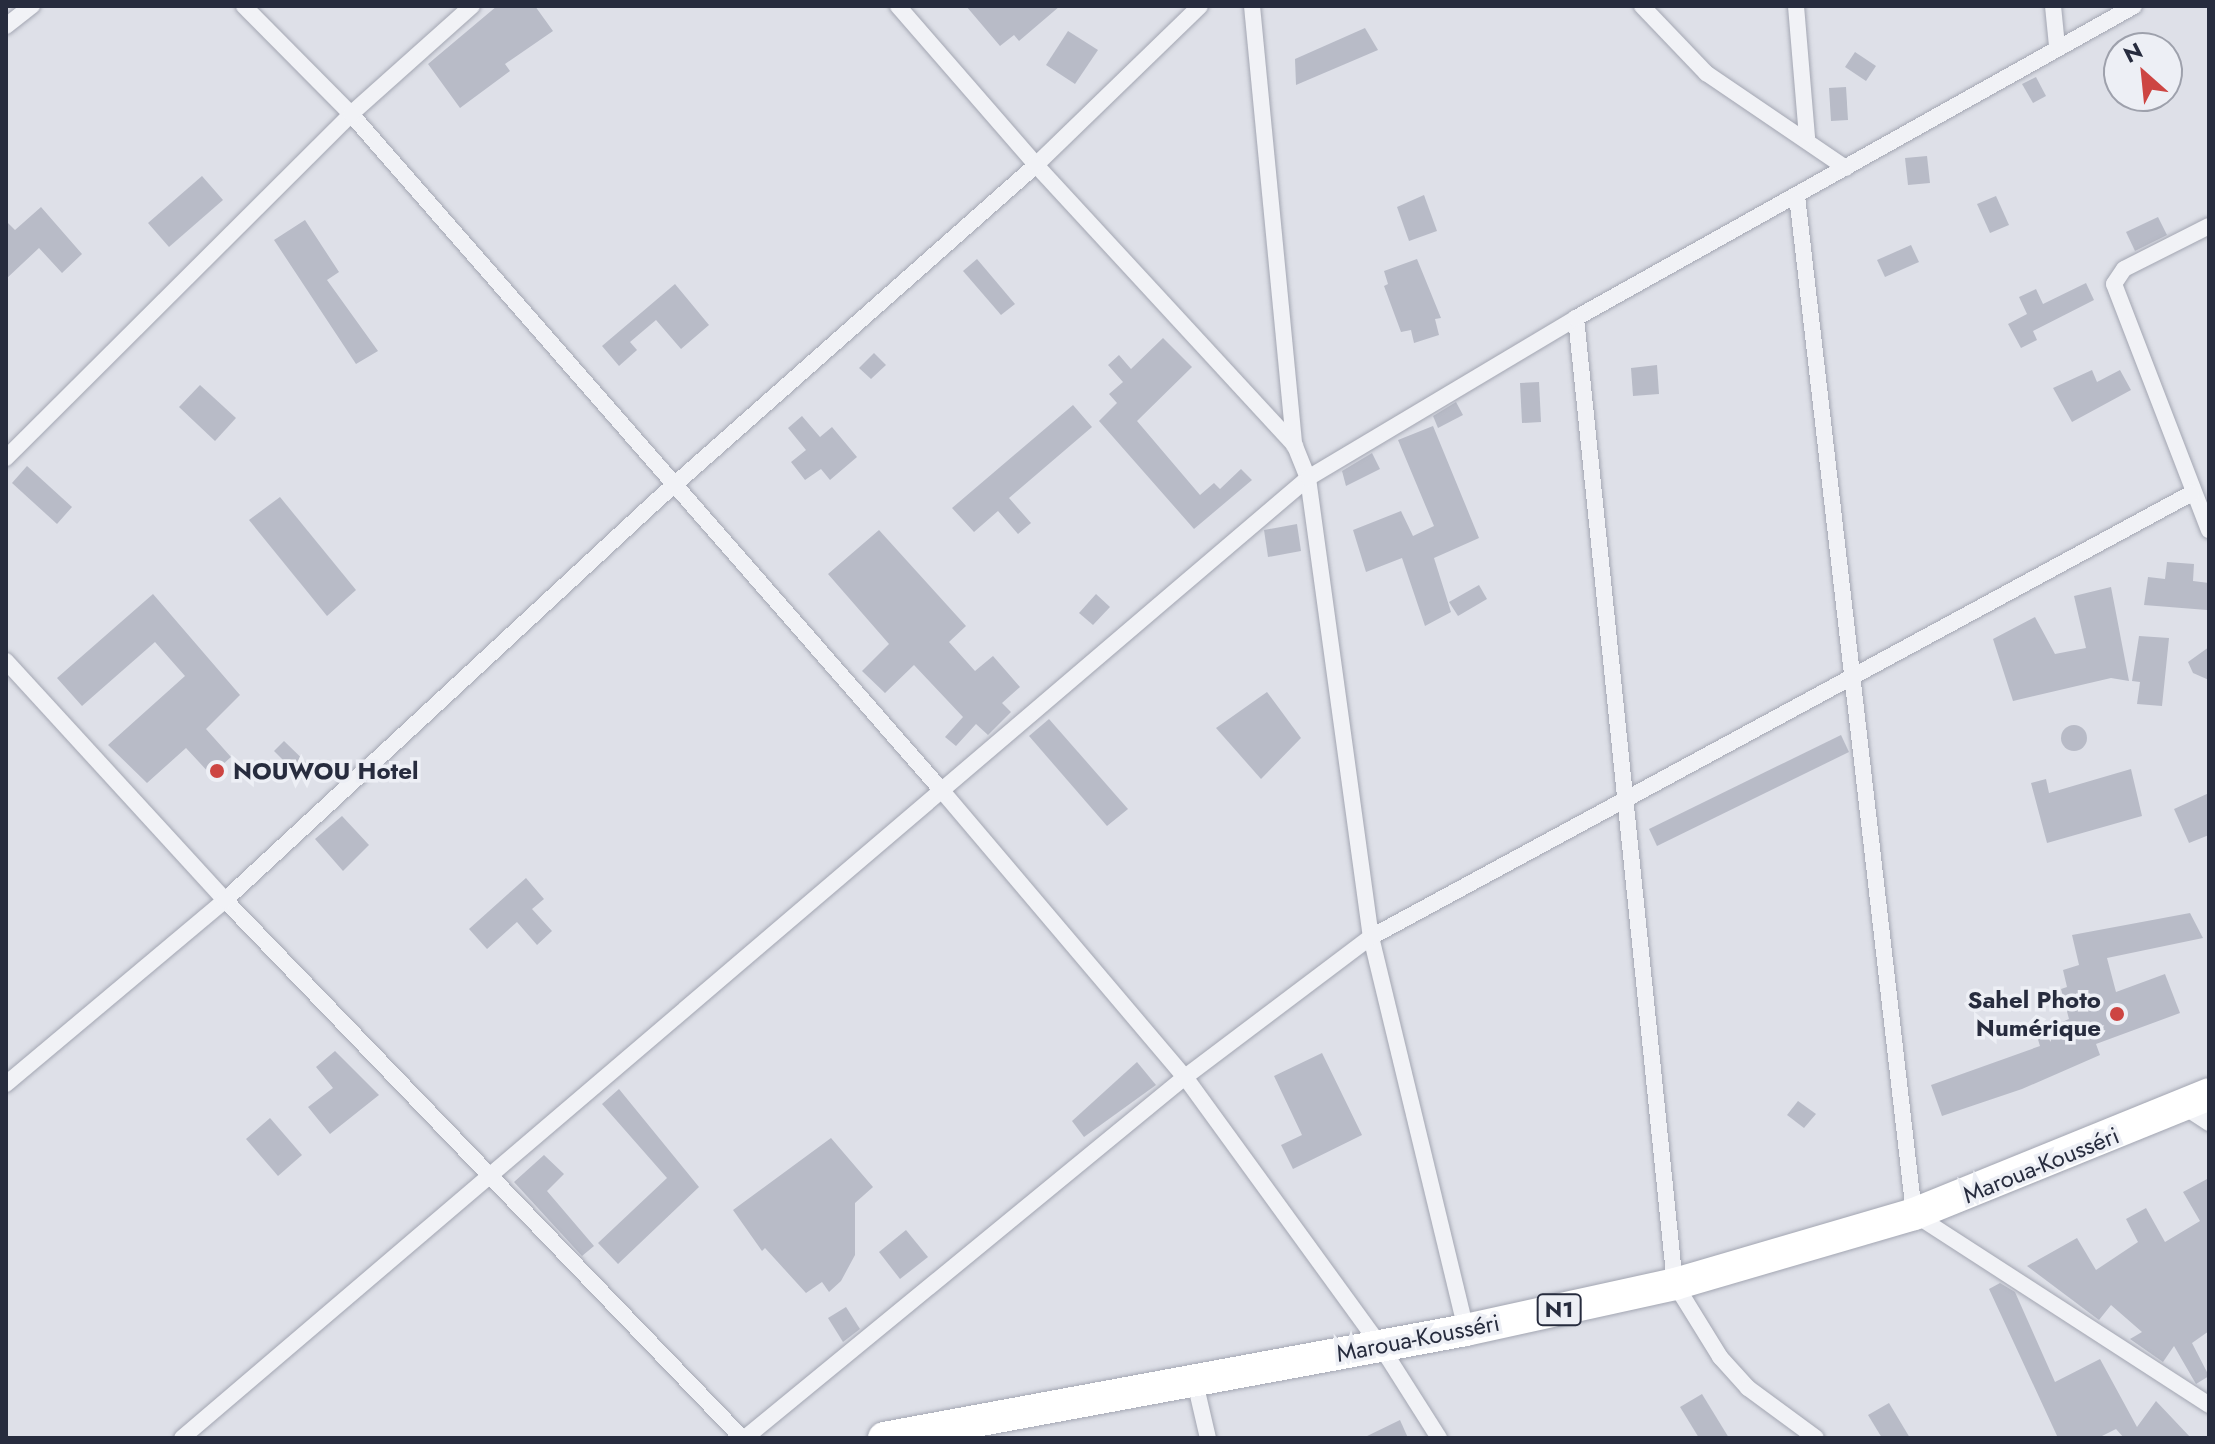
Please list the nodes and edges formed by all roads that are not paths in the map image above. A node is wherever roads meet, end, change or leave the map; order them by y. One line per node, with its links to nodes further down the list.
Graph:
1 (32, 6): 11 (street)
2 (244, 6): 13 (street)
3 (472, 6): 13 (street)
4 (898, 6): 15 (street)
5 (1200, 6): 15 (street)
6 (1252, 6): 20 (street)
7 (1642, 6): 14 (street)
8 (1796, 6): 14 (street)
9 (2053, 6): 12 (street)
10 (2134, 6): 12 (street)
11 (6, 26)
12 (2057, 46): 16 (street)
13 (351, 114): 21 (street); 23 (street)
14 (1807, 138): 16 (street)
15 (1036, 165): 20 (street); 23 (street)
16 (1846, 168): 17 (street)
17 (1797, 196): 19 (street); 27 (street)
18 (2209, 226): 24 (street)
19 (1576, 318): 22 (street); 29 (street)
20 (1295, 446): 22 (street)
21 (6, 458)
22 (1308, 478): 28 (street); 31 (street)
23 (672, 486): 28 (street); 30 (street)
24 (2192, 493): 25 (street); 27 (street)
25 (2209, 530)
26 (6, 661): 30 (street)
27 (1855, 673): 29 (street); 36 (street)
28 (943, 792): 32 (street); 35 (street)
29 (1623, 800): 31 (street); 37 (street)
30 (225, 900): 33 (street); 35 (street)
31 (1371, 937): 32 (street); 38 (street)
32 (1185, 1077): 39 (street); 43 (street)
33 (6, 1084)
34 (2200, 1108): 36 (highway, Maroua-Kousséri / N1)
35 (490, 1178): 42 (street); 43 (street)
36 (1914, 1214): 37 (highway, Maroua-Kousséri / N1); 41 (street)
37 (1675, 1284): 38 (highway, Maroua-Kousséri / N1); 47 (street)
38 (1466, 1330): 39 (highway, Maroua-Kousséri / N1)
39 (1380, 1345): 40 (highway, Maroua-Kousséri / N1); 46 (street)
40 (1194, 1378): 44 (highway, Maroua-Kousséri / N1); 45 (street)
41 (2209, 1405)
42 (182, 1438)
43 (744, 1438)
44 (884, 1438)
45 (1208, 1438)
46 (1439, 1438)
47 (1816, 1438)

